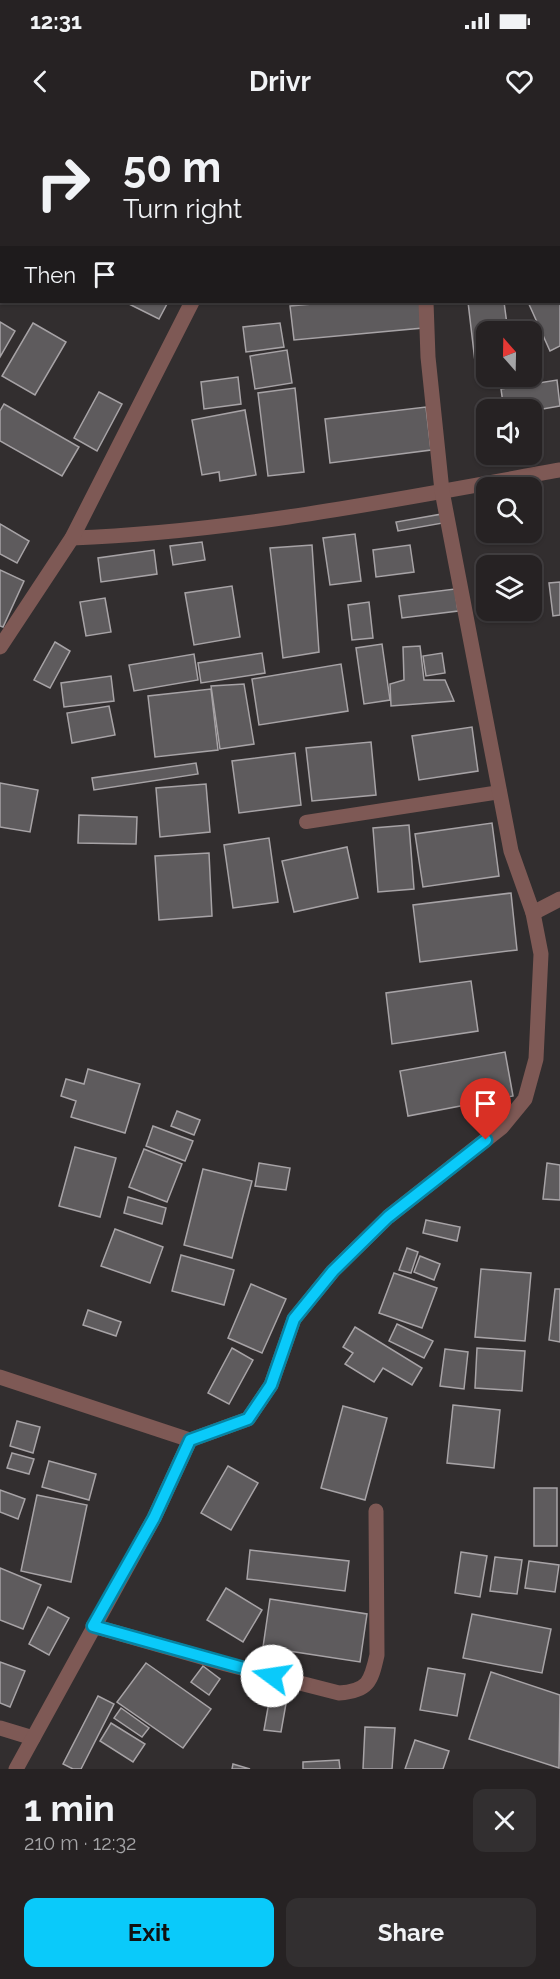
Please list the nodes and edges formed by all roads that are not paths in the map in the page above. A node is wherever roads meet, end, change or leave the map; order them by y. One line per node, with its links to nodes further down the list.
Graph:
1 (191, 303): 5 (street)
2 (426, 303): 4 (street)
3 (560, 470): 4 (street)
4 (442, 491): 5 (street); 7 (street)
5 (72, 538): 6 (street)
6 (0, 647)
7 (500, 792): 8 (lane); 10 (street)
8 (306, 822)
9 (560, 899): 10 (street)
10 (533, 914): 12 (street)
11 (0, 1377): 12 (street)
12 (190, 1440): 14 (street)
13 (376, 1511): 14 (street)
14 (93, 1626): 16 (street)
15 (0, 1728): 16 (street)
16 (33, 1738): 17 (street)
17 (16, 1769)

